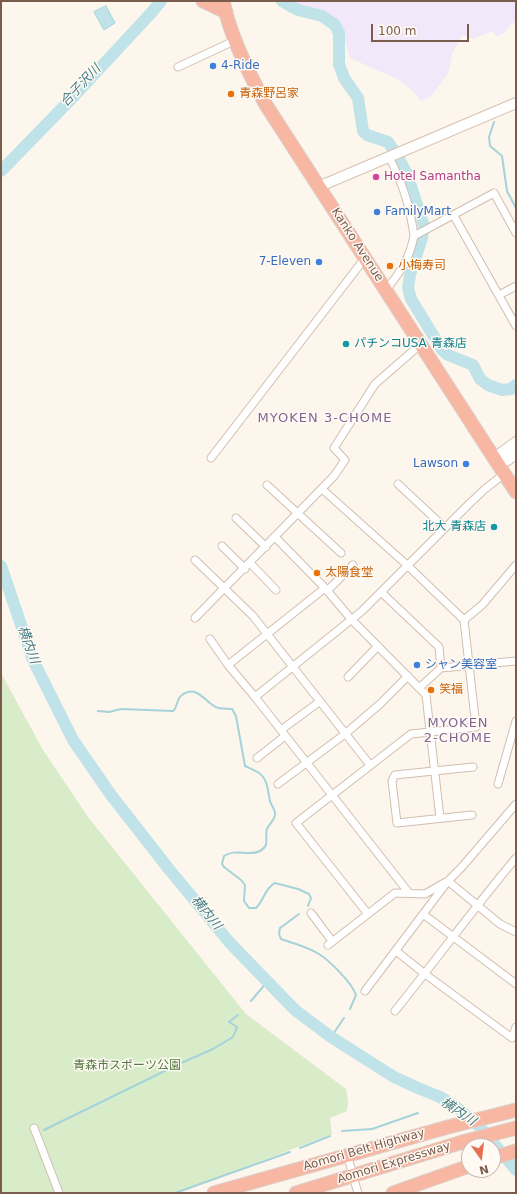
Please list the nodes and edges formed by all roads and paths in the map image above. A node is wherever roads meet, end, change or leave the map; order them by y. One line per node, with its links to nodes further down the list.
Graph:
1 (203, 1): 2 (highway, Kanko Avenue)
2 (224, 7): 3 (highway, Kanko Avenue)
3 (236, 40): 4 (street); 7 (highway, Kanko Avenue)
4 (178, 67)
5 (516, 103): 6 (street)
6 (393, 155): 7 (street); 10 (street)
7 (318, 187): 11 (highway, Kanko Avenue)
8 (454, 216): 9 (street); 10 (street); 14 (street)
9 (516, 233)
10 (417, 235): 13 (street)
11 (365, 258): 13 (highway, Kanko Avenue); 19 (street)
12 (516, 286): 14 (street)
13 (386, 290): 16 (highway, Kanko Avenue)
14 (499, 295): 15 (street)
15 (516, 326)
16 (421, 344): 20 (highway, Kanko Avenue); 24 (street)
17 (516, 442): 20 (street)
18 (516, 454): 20 (street)
19 (211, 458)
20 (496, 462): 21 (highway, Kanko Avenue)
21 (504, 474): 25 (highway, Kanko Avenue); 28 (street)
22 (398, 484): 28 (street)
23 (267, 485): 26 (street)
24 (322, 489): 26 (street); 35 (street)
25 (516, 492)
26 (298, 513): 29 (street); 32 (street)
27 (236, 518): 31 (street)
28 (445, 528): 35 (street)
29 (275, 537): 31 (street); 40 (street)
30 (222, 546): 37 (street)
31 (266, 547): 37 (street)
32 (341, 553)
33 (195, 560): 38 (street)
34 (353, 565): 40 (street)
35 (407, 565): 41 (street); 44 (street)
36 (516, 565): 44 (street)
37 (247, 566): 38 (street); 39 (street)
38 (225, 589): 42 (street); 45 (street)
39 (276, 590)
40 (326, 590): 43 (street); 45 (street)
41 (380, 592): 43 (street); 52 (street)
42 (195, 618)
43 (351, 619): 47 (street); 50 (street)
44 (464, 620): 51 (street)
45 (267, 633): 49 (street); 50 (street)
46 (210, 639): 49 (street)
47 (378, 646): 53 (street); 54 (street)
48 (516, 661): 51 (street)
49 (228, 665): 56 (street)
50 (292, 666): 56 (street); 57 (street)
51 (470, 666): 52 (street); 60 (street)
52 (441, 668): 55 (street)
53 (408, 676): 55 (street); 62 (street)
54 (348, 677)
55 (419, 688): 60 (street)
56 (255, 697): 61 (street)
57 (319, 702): 61 (street); 62 (street)
58 (516, 721): 59 (street)
59 (515, 730): 69 (street)
60 (430, 731): 65 (street); 67 (street)
61 (283, 733): 63 (street); 64 (street)
62 (344, 734): 64 (street); 65 (street)
63 (257, 758)
64 (306, 763): 68 (street); 70 (street)
65 (370, 765): 70 (street)
66 (473, 767): 67 (street)
67 (435, 772): 74 (street); 74 (street)
68 (278, 784)
69 (498, 784)
70 (331, 796): 78 (street); 81 (street)
71 (516, 804): 72 (street)
72 (509, 813): 75 (street); 77 (street)
73 (472, 815): 74 (street)
74 (440, 818)
75 (516, 818)
76 (516, 858): 79 (street)
77 (448, 881): 78 (street); 79 (street); 82 (street)
78 (409, 893): 81 (street)
79 (477, 905): 83 (street); 84 (street)
80 (311, 913): 81 (street)
81 (368, 914)
82 (423, 914): 84 (street); 85 (street)
83 (516, 932)
84 (453, 937): 86 (street); 87 (street)
85 (396, 951): 86 (street); 88 (street)
86 (425, 974): 89 (street); 90 (street)
87 (516, 984)
88 (365, 991)
89 (395, 1011)
90 (516, 1027)
91 (516, 1110): 95 (highway, Aomori Belt Highway)
92 (34, 1128): 100 (street)
93 (516, 1128): 102 (highway, Aomori Expressway)
94 (516, 1151): 96 (highway)
95 (347, 1155): 97 (street); 101 (highway, Aomori Belt Highway)
96 (501, 1156)
97 (351, 1168)
98 (461, 1169): 104 (highway)
99 (355, 1182): 103 (street)
100 (59, 1193)
101 (214, 1193)
102 (296, 1193)
103 (358, 1193)
104 (393, 1193)

